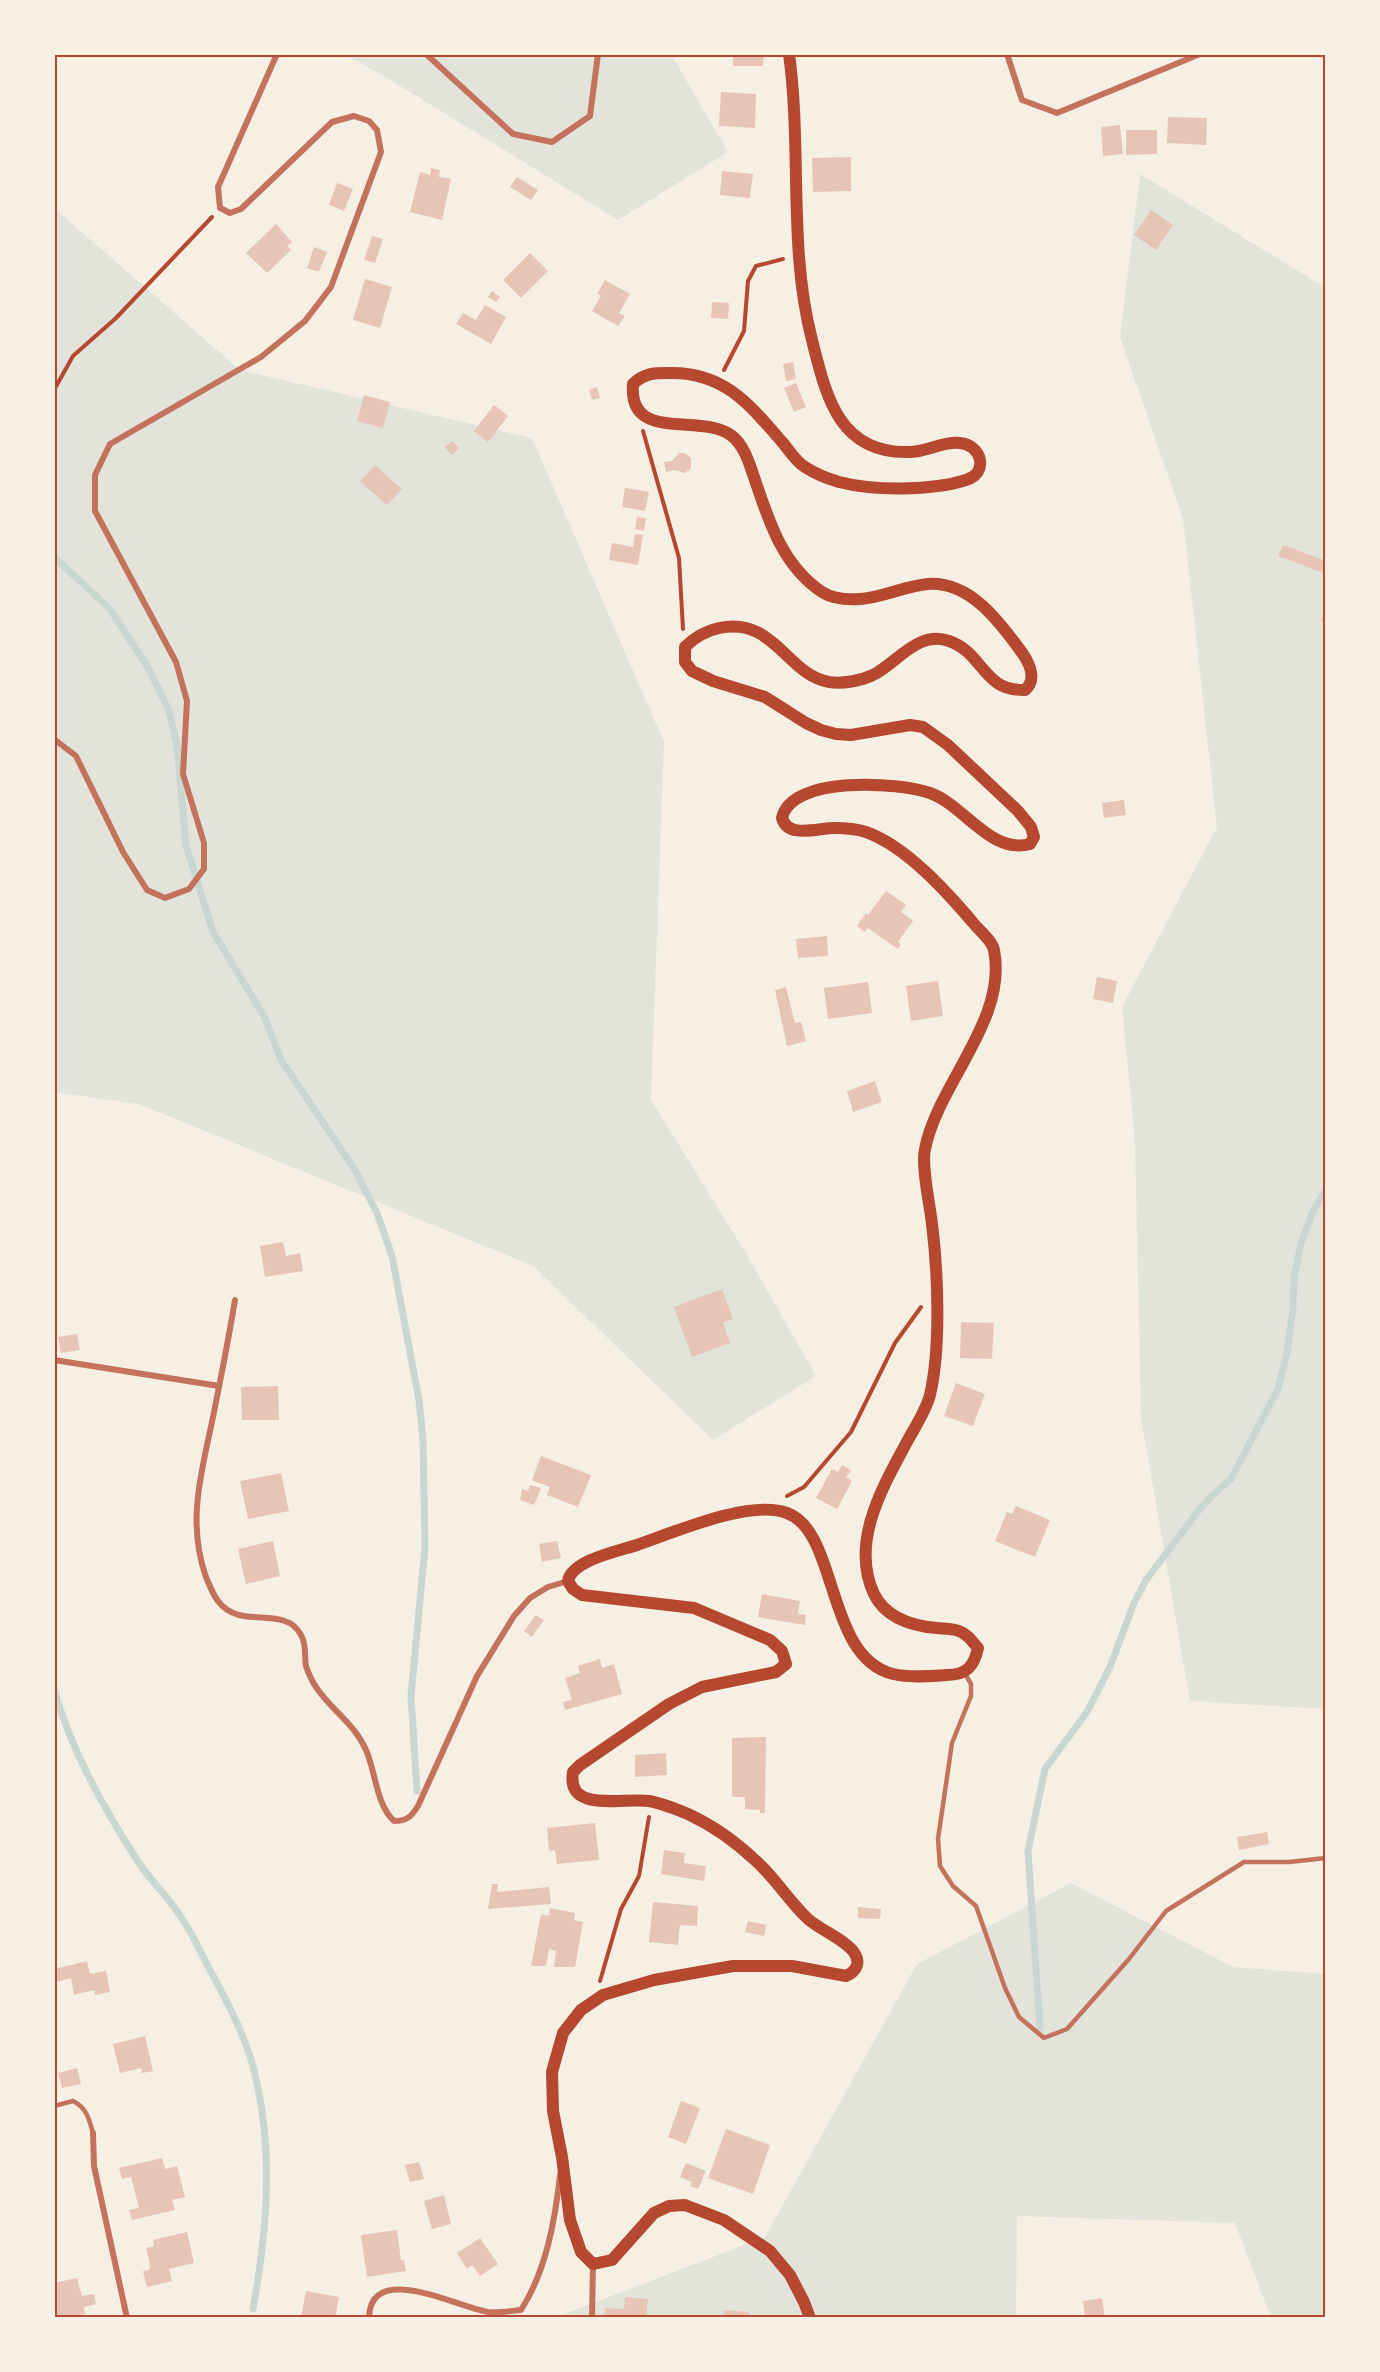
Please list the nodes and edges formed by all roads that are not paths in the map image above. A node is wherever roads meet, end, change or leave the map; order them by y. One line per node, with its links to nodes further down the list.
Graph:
1 (277, 54): 7 (street)
2 (426, 54): 3 (street)
3 (598, 54)
4 (789, 54): 12 (main road)
5 (1007, 54): 6 (street)
6 (1200, 54)
7 (54, 739)
8 (235, 1300): 10 (street)
9 (54, 1360): 10 (street)
10 (219, 1386): 11 (street)
11 (568, 1581): 12 (main road); 16 (main road)
12 (964, 1672): 13 (lane)
13 (1326, 1858)
14 (54, 2106): 15 (lane)
15 (93, 2133): 18 (street)
16 (562, 2157): 17 (main road); 19 (street)
17 (593, 2264): 20 (street); 21 (main road)
18 (127, 2318)
19 (369, 2318)
20 (592, 2318)
21 (810, 2318)

